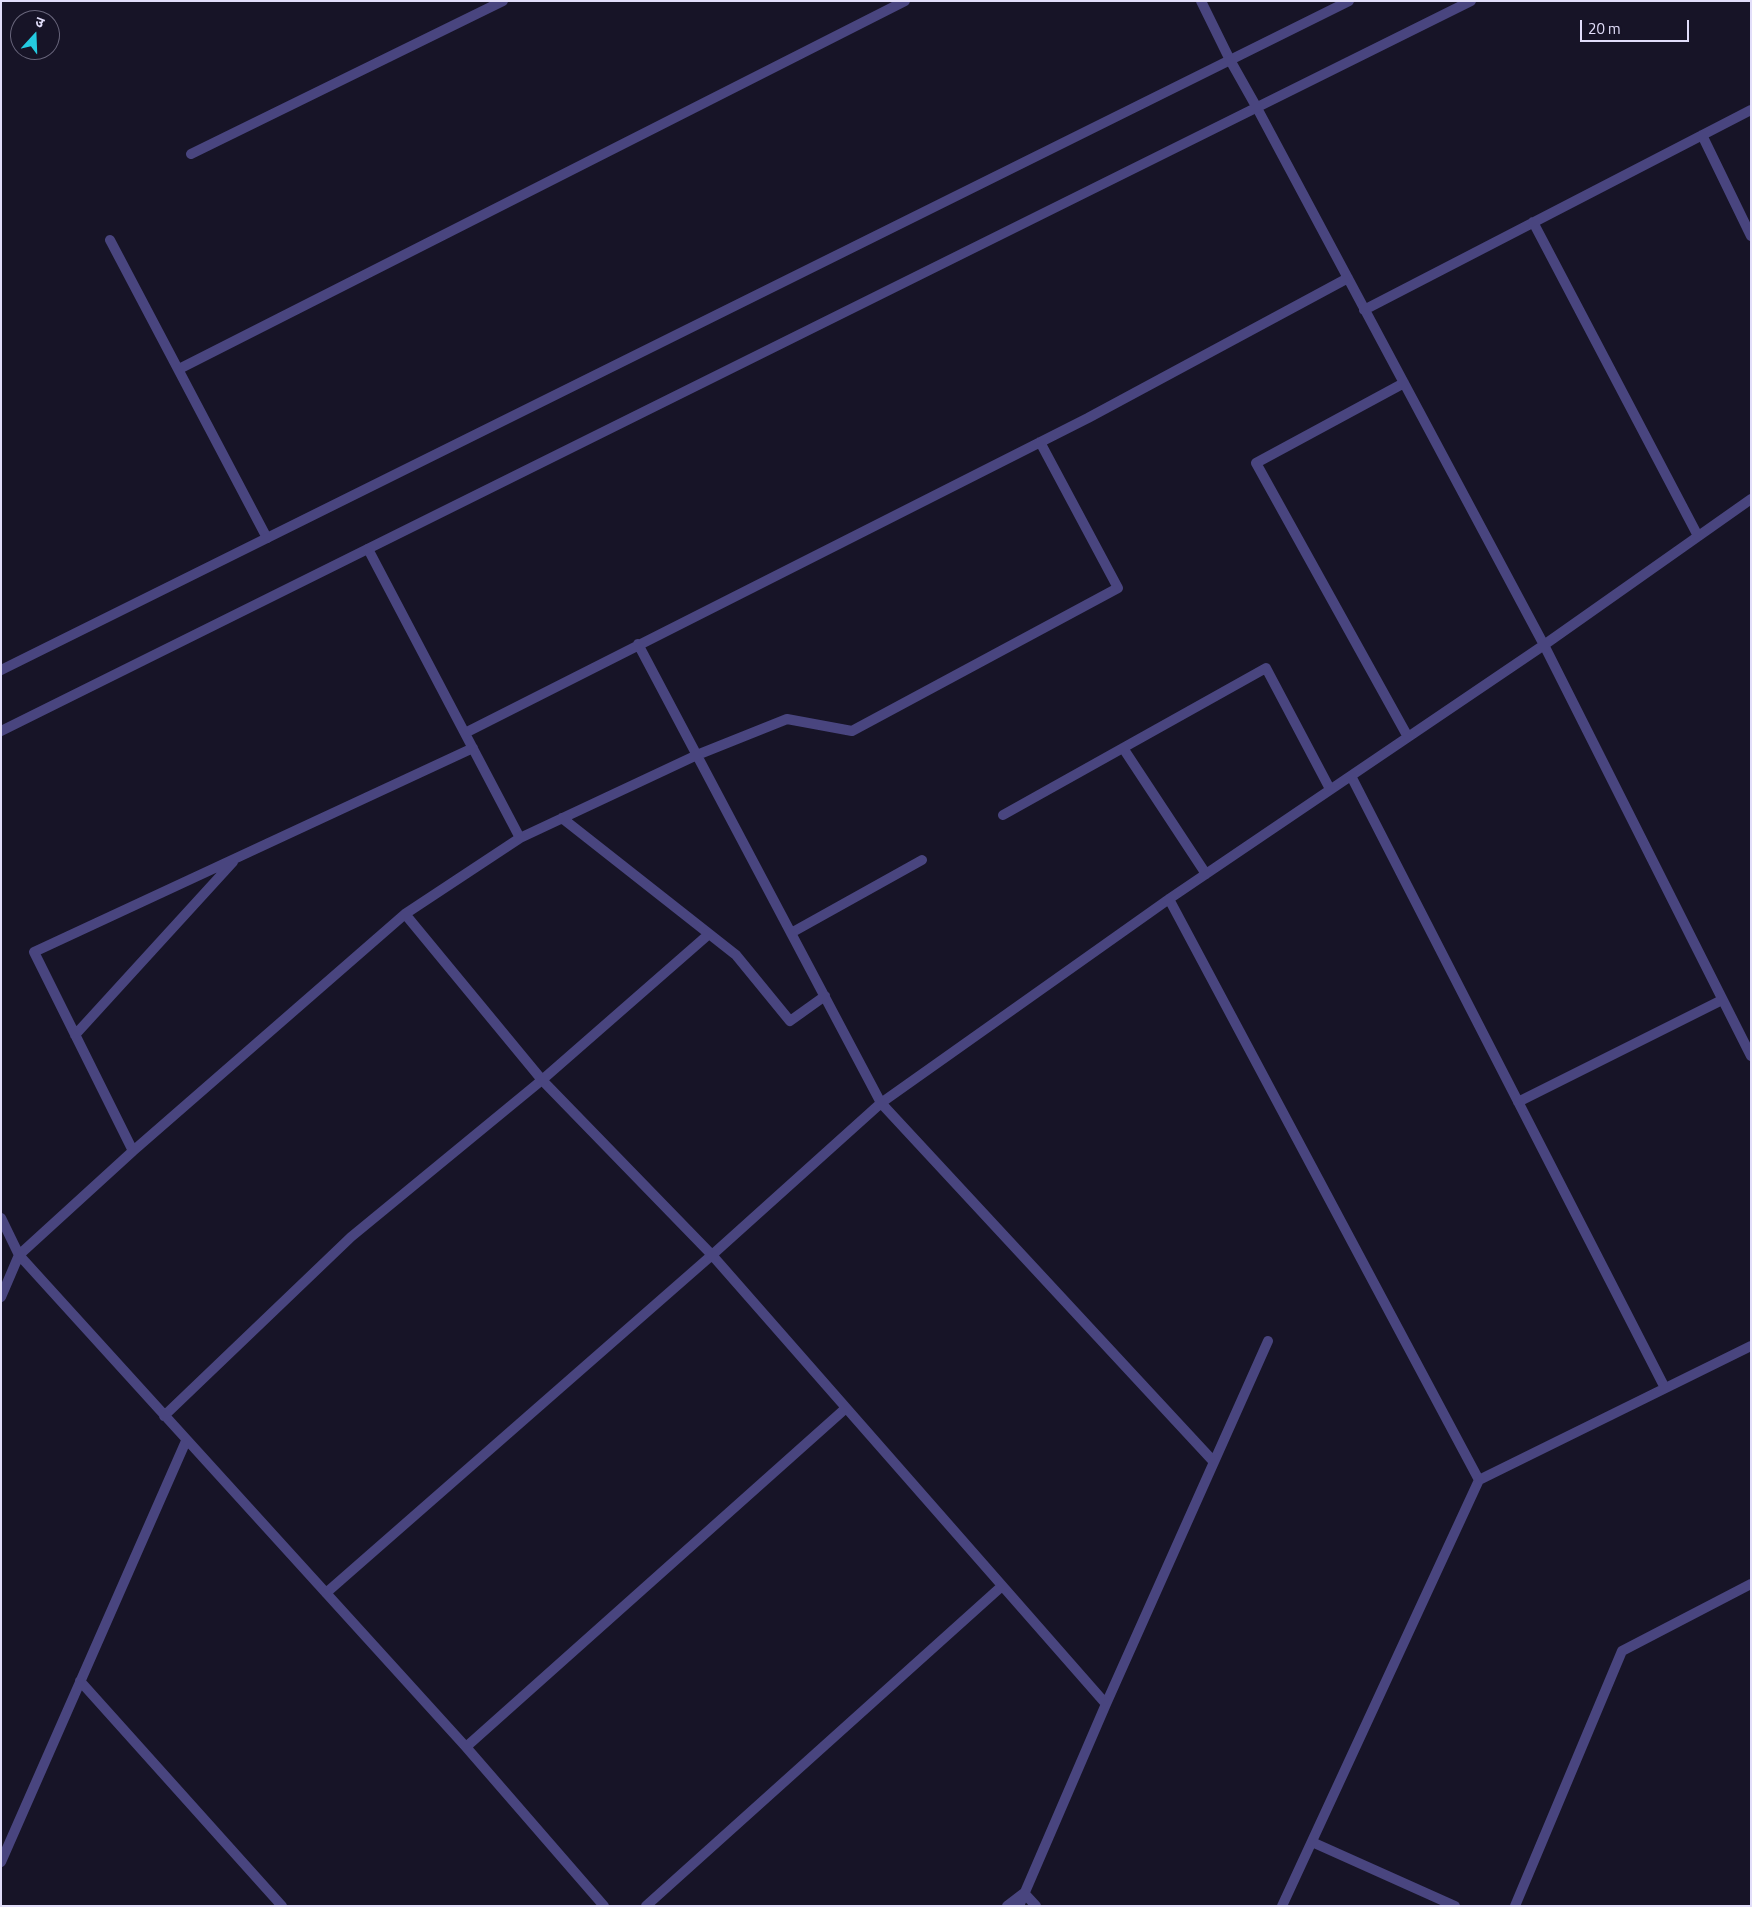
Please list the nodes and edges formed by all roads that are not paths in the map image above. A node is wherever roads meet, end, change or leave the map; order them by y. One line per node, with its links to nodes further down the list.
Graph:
1 (503, 1): 10 (street)
2 (905, 1): 16 (street)
3 (1201, 1): 6 (street)
4 (1349, 1): 6 (street)
5 (1471, 1): 7 (street)
6 (1230, 60): 7 (street); 21 (street)
7 (1257, 108): 14 (street); 22 (street)
8 (1751, 110): 9 (street)
9 (1702, 135): 11 (street); 12 (street)
10 (191, 154)
11 (1533, 222): 15 (street); 20 (street)
12 (1751, 236)
13 (110, 240): 16 (street)
14 (1348, 278): 15 (street); 18 (street)
15 (1364, 310): 17 (street)
16 (178, 369): 21 (street)
17 (1404, 383): 24 (street); 28 (street)
18 (1040, 442): 23 (street); 31 (street)
19 (1751, 499): 20 (street)
20 (1698, 536): 24 (street)
21 (267, 538): 25 (street)
22 (368, 550): 26 (street); 27 (street)
23 (638, 644): 27 (street); 31 (street)
24 (1544, 644): 28 (street); 45 (street)
25 (1, 670)
26 (1, 731)
27 (465, 733): 29 (street)
28 (1408, 737): 32 (street)
29 (473, 748): 36 (street); 37 (street)
30 (1123, 748): 33 (street); 34 (street); 39 (street)
31 (697, 755): 35 (street); 42 (street)
32 (1351, 776): 33 (street); 49 (street)
33 (1330, 789): 39 (street)
34 (1003, 815)
35 (562, 818): 36 (street); 43 (street)
36 (520, 838): 41 (street)
37 (238, 857): 46 (street); 46 (street)
38 (922, 860): 42 (street)
39 (1206, 874): 40 (street)
40 (1169, 899): 50 (street); 63 (street)
41 (405, 914): 48 (street); 51 (street)
42 (792, 933): 44 (street)
43 (709, 934): 44 (street); 48 (street)
44 (825, 996): 50 (street)
45 (1722, 1000): 47 (street); 49 (street)
46 (75, 1034): 51 (street)
47 (1751, 1056)
48 (542, 1080): 54 (street); 60 (street)
49 (1518, 1102): 58 (street)
50 (881, 1103): 54 (street); 62 (street)
51 (133, 1151): 53 (street)
52 (1, 1218): 53 (street)
53 (19, 1255): 55 (street); 60 (street)
54 (712, 1255): 59 (street); 66 (street)
55 (1, 1296)
56 (1268, 1341): 62 (street)
57 (1751, 1346): 58 (street)
58 (1666, 1388): 63 (street)
59 (846, 1408): 65 (street); 69 (street)
60 (164, 1416): 61 (street)
61 (186, 1441): 66 (street); 67 (street)
62 (1214, 1462): 68 (street)
63 (1478, 1480): 70 (street)
64 (1751, 1584): 81 (street)
65 (1002, 1586): 68 (street); 75 (street)
66 (326, 1593): 69 (street)
67 (80, 1681): 71 (street); 73 (street)
68 (1106, 1704): 72 (street)
69 (466, 1747): 74 (street)
70 (1312, 1842): 79 (street); 80 (street)
71 (1, 1862)
72 (1024, 1893): 76 (street); 77 (street); 78 (street)
73 (282, 1906)
74 (604, 1906)
75 (646, 1906)
76 (1007, 1906)
77 (1019, 1906)
78 (1036, 1906)
79 (1282, 1906)
80 (1455, 1906)
81 (1515, 1906)

